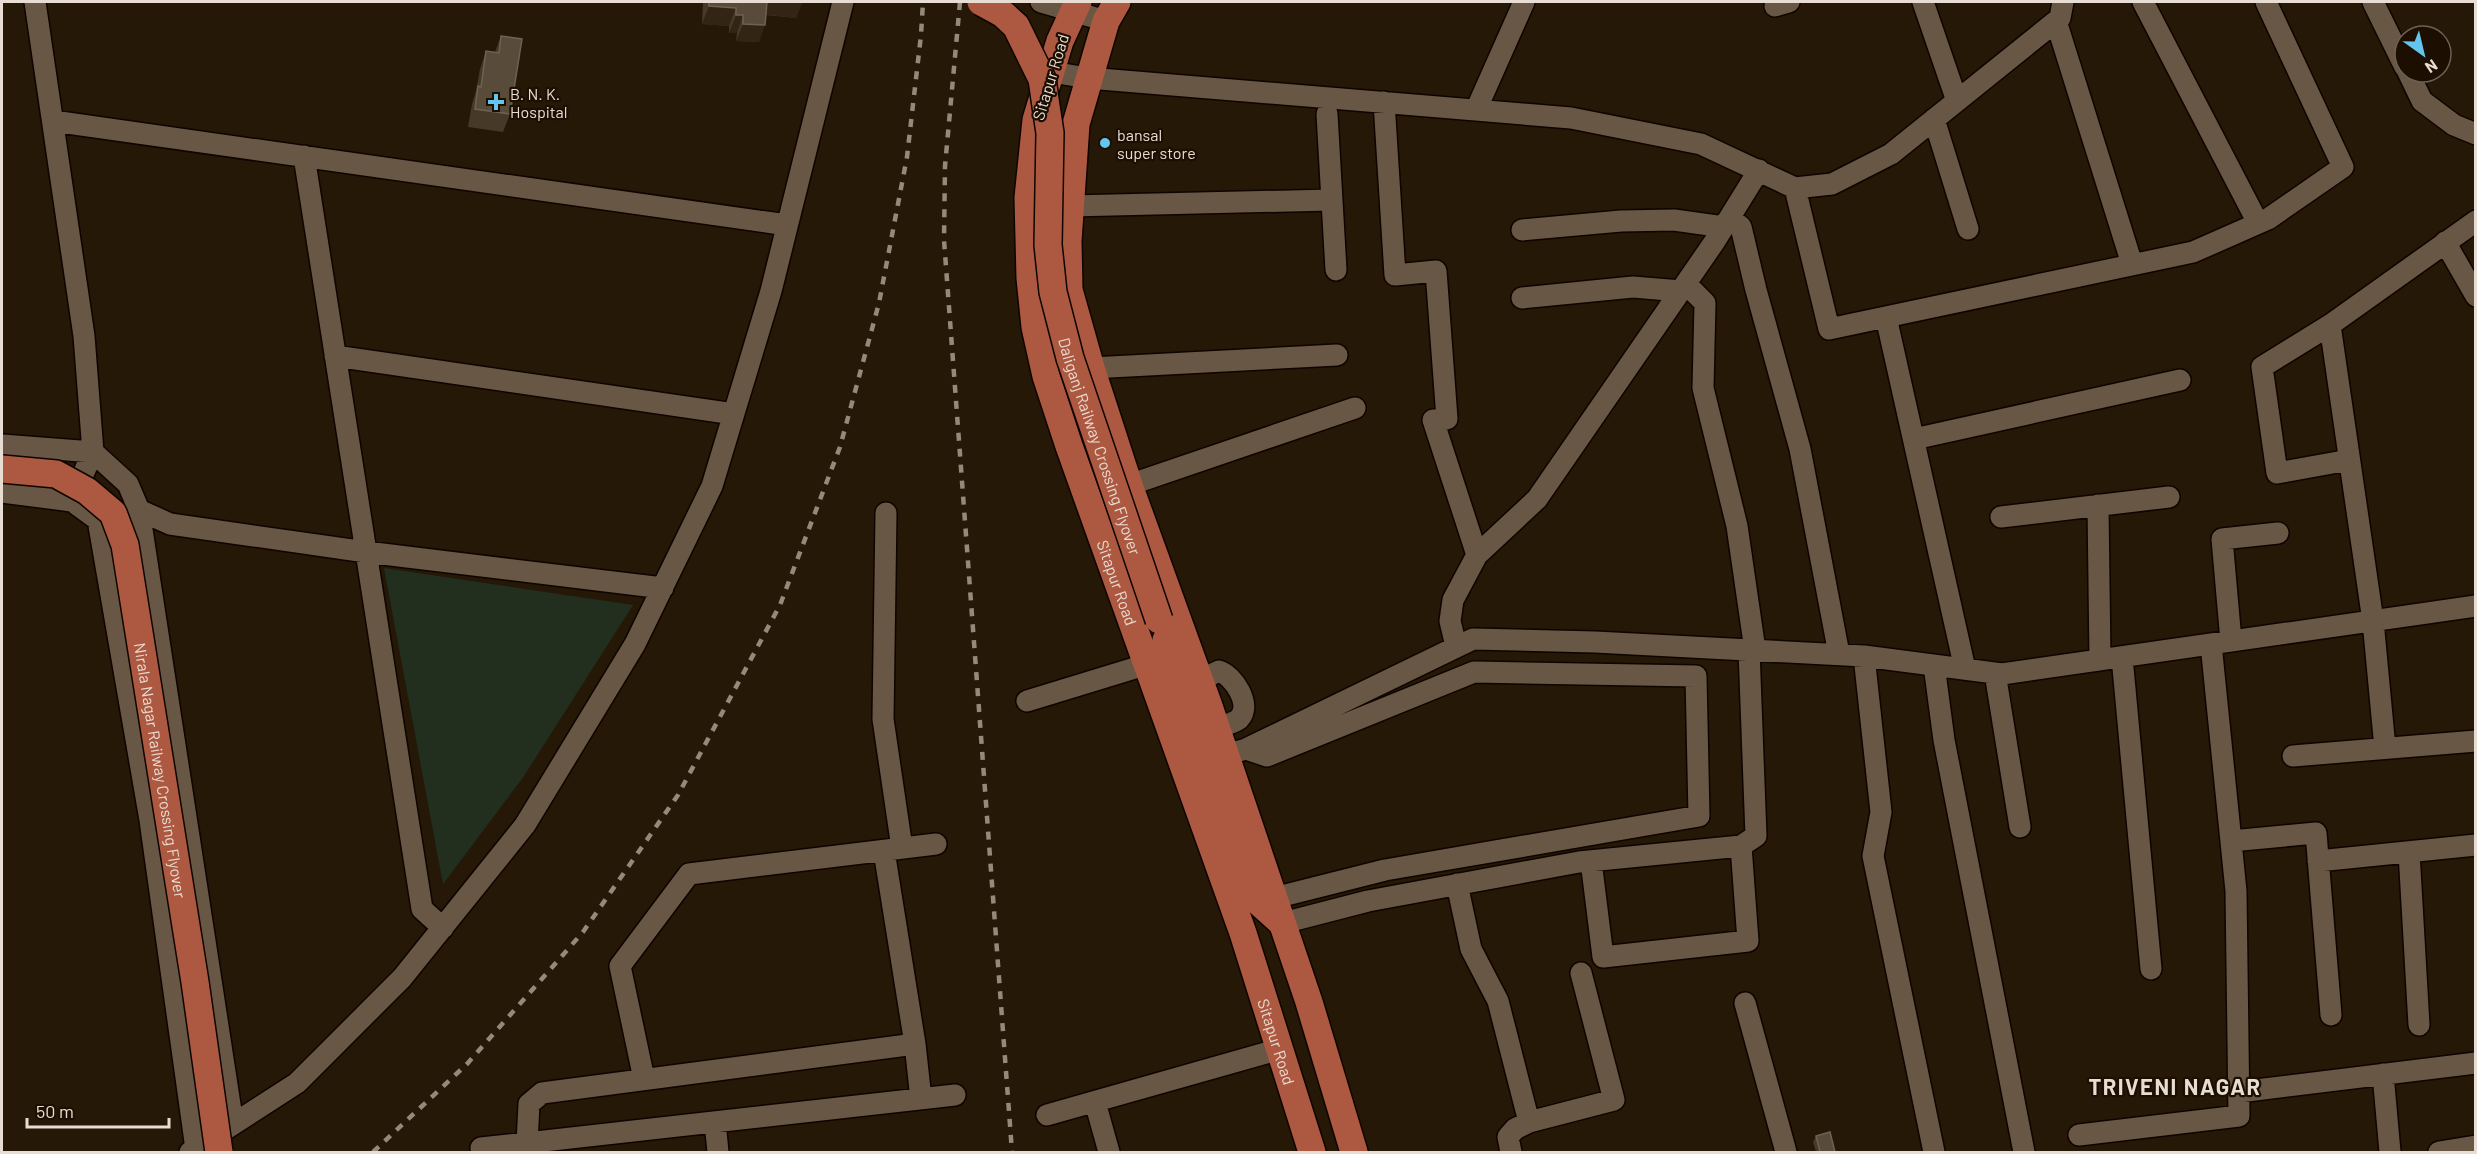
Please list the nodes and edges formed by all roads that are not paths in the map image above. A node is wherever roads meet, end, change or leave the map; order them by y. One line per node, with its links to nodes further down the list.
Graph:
1 (35, 2): 23 (street)
2 (843, 2): 33 (street)
3 (981, 2): 96 (main road, Daliganj Railway Crossing Flyover, bridge)
4 (1041, 2): 11 (street)
5 (1524, 2): 20 (street)
6 (1923, 2): 18 (street)
7 (2063, 2): 13 (street)
8 (2143, 2): 32 (street)
9 (2266, 2): 32 (street)
10 (2373, 2): 14 (street)
11 (1076, 6): 12 (street); 15 (main road, Sitapur Road)
12 (1112, 11): 16 (main road)
13 (2056, 21): 18 (street); 37 (street)
14 (2393, 43)
15 (1051, 72): 16 (street); 77 (main road, Sitapur Road)
16 (1088, 78): 19 (street); 29 (main road)
17 (2414, 84): 24 (street)
18 (1956, 101): 22 (street)
19 (1384, 102): 20 (street); 66 (street)
20 (1476, 110): 26 (street)
21 (1326, 114): 28 (street)
22 (1934, 119): 27 (street); 34 (street)
23 (52, 121): 25 (street); 52 (street)
24 (2475, 134)
25 (304, 156): 33 (street); 45 (street)
26 (1759, 170): 27 (street); 31 (street)
27 (1795, 188): 42 (street)
28 (1331, 200): 29 (street); 38 (street)
29 (1070, 206): 46 (main road)
30 (2475, 221): 36 (street)
31 (1727, 222): 35 (street); 39 (street); 73 (street)
32 (2258, 223): 37 (street)
33 (787, 225): 49 (street)
34 (1968, 229)
35 (1522, 230)
36 (2445, 242): 40 (street); 43 (street)
37 (2132, 264): 42 (street)
38 (1336, 270)
39 (1683, 288): 41 (street); 66 (street); 72 (street)
40 (2475, 296)
41 (1522, 298)
42 (1886, 317): 50 (street)
43 (2330, 325): 53 (street); 53 (street)
44 (1337, 355): 46 (street)
45 (335, 356): 49 (street); 65 (street)
46 (1090, 368): 55 (main road)
47 (2180, 380): 50 (street)
48 (1355, 408): 55 (street)
49 (734, 414): 67 (street)
50 (1914, 439): 79 (street)
51 (2, 445): 52 (street)
52 (93, 452): 58 (street); 60 (street)
53 (2349, 460): 69 (street)
54 (2, 469): 121 (main road, Nirala Nagar Railway Crossing Flyover, bridge)
55 (1129, 485): 84 (main road)
56 (2, 492): 58 (street)
57 (2169, 497): 59 (street)
58 (72, 501): 63 (street)
59 (2098, 505): 62 (street); 76 (street)
60 (139, 510): 63 (street); 65 (street); 117 (street)
61 (886, 513): 91 (street)
62 (2001, 517)
63 (98, 520): 121 (street)
64 (2278, 533): 70 (street)
65 (366, 552): 67 (street); 98 (street)
66 (1477, 555): 71 (street)
67 (663, 588): 98 (street)
68 (2475, 606): 69 (street)
69 (2373, 621): 70 (street); 83 (street)
70 (2221, 642): 75 (street); 87 (street)
71 (1456, 646): 72 (street); 84 (street)
72 (1752, 650): 73 (street); 90 (street)
73 (1839, 654): 74 (street)
74 (1864, 656): 78 (street); 129 (street)
75 (2122, 657): 76 (street); 100 (street)
76 (2100, 660): 80 (street)
77 (1148, 664): 81 (street); 99 (main road, Sitapur Road)
78 (1934, 665): 79 (street); 130 (street)
79 (1965, 669): 80 (street)
80 (1995, 673): 86 (street)
81 (1027, 701)
82 (2475, 741): 83 (street)
83 (2385, 748): 85 (street)
84 (1236, 752): 96 (main road); 96 (street)
85 (2293, 756)
86 (2020, 827)
87 (2231, 841): 94 (street); 110 (street)
88 (936, 844): 91 (street)
89 (2475, 845): 92 (street)
90 (1741, 846): 93 (street); 93 (street)
91 (893, 849): 105 (street); 109 (street)
92 (2409, 852): 94 (street); 104 (street)
93 (1591, 861): 95 (street)
94 (2318, 861): 103 (street)
95 (1457, 884): 97 (street); 116 (street)
96 (1264, 898): 97 (main road, Daliganj Railway Crossing Flyover); 99 (main road)
97 (1282, 923): 126 (main road)
98 (443, 928): 117 (street)
99 (1243, 933): 106 (main road, Sitapur Road)
100 (2151, 969)
101 (1581, 973): 116 (street)
102 (1745, 1003): 128 (street)
103 (2331, 1015)
104 (2419, 1025)
105 (915, 1044): 109 (street); 112 (street)
106 (1280, 1049): 113 (street); 125 (main road, Sitapur Road)
107 (2475, 1064): 108 (street)
108 (2383, 1074): 110 (street); 131 (street)
109 (644, 1079): 119 (street)
110 (2238, 1092): 118 (street)
111 (955, 1095): 112 (street)
112 (921, 1098): 115 (street)
113 (1095, 1102): 114 (street); 124 (street)
114 (1047, 1115)
115 (715, 1122): 119 (street); 123 (street)
116 (1529, 1122): 127 (street)
117 (233, 1124): 121 (street)
118 (2079, 1135)
119 (527, 1143): 122 (street)
120 (2475, 1146): 132 (street)
121 (201, 1151)
122 (482, 1152)
123 (718, 1152)
124 (1109, 1152)
125 (1312, 1152)
126 (1354, 1152)
127 (1511, 1152)
128 (1786, 1152)
129 (1934, 1152)
130 (2024, 1152)
131 (2390, 1152)
132 (2439, 1152)

